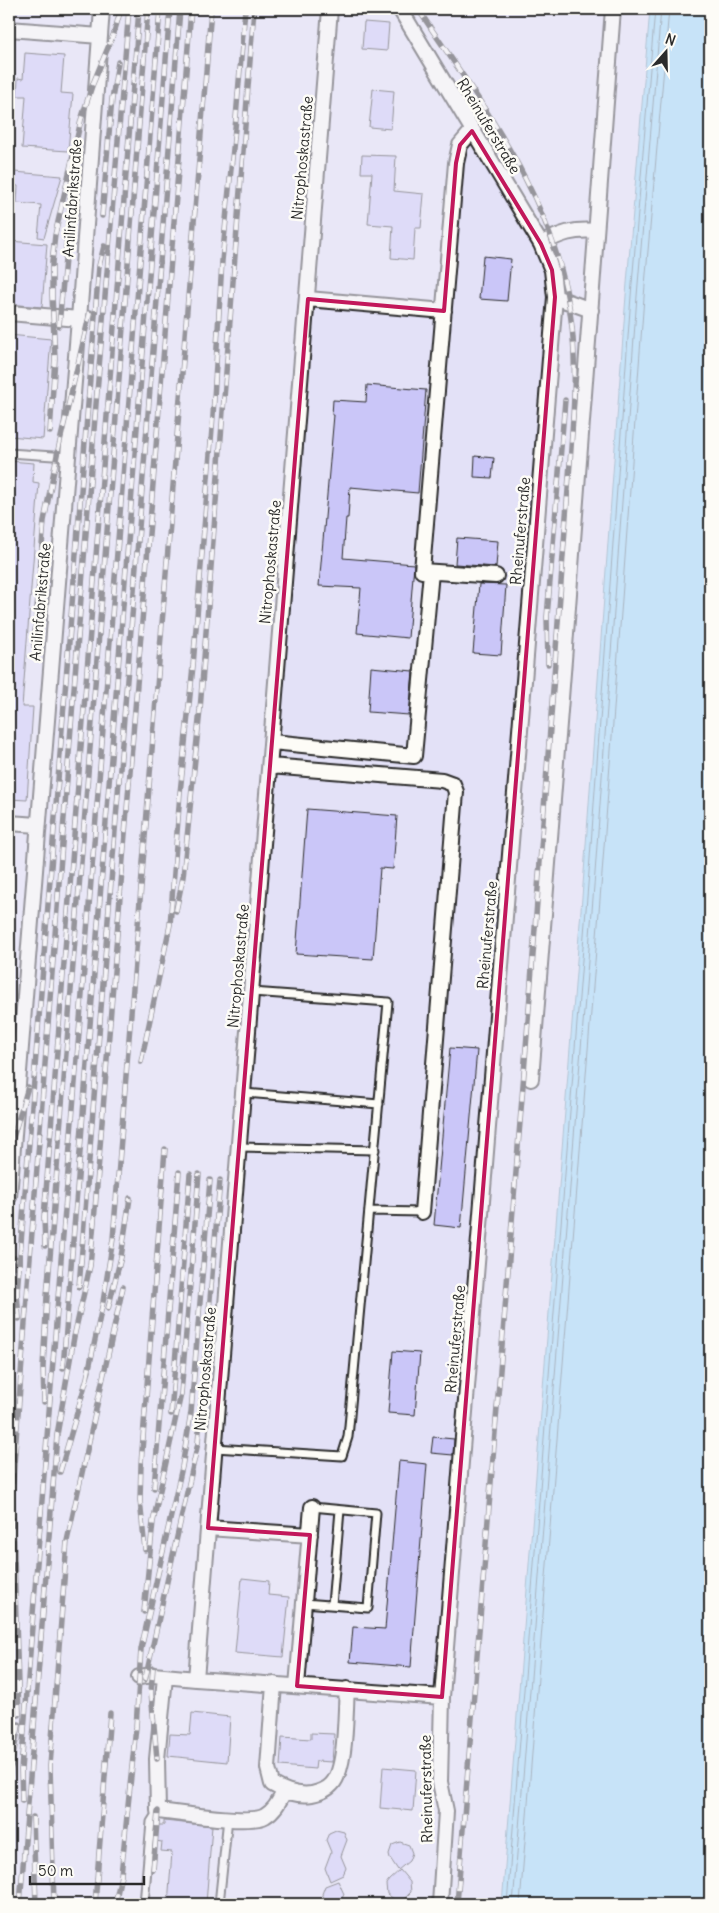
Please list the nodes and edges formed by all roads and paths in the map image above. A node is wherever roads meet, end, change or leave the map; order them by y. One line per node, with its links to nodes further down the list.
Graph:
1 (102, 9): 6 (street, Anilinfabrikstraße)
2 (330, 9): 11 (street, Nitrophoskastraße)
3 (400, 9): 7 (street, Rheinuferstraße)
4 (613, 9): 8 (street)
5 (9, 29): 6 (street)
6 (100, 36): 15 (street, Anilinfabrikstraße)
7 (472, 131): 9 (street, Rheinuferstraße); 13 (street)
8 (596, 231): 9 (street); 12 (street)
9 (542, 244): 10 (street, Rheinuferstraße)
10 (555, 297): 12 (street); 49 (street, Rheinuferstraße)
11 (308, 299): 13 (street); 20 (street, Nitrophoskastraße)
12 (591, 310): 28 (street)
13 (444, 311): 18 (street)
14 (9, 313): 15 (street)
15 (79, 319): 17 (street, Anilinfabrikstraße)
16 (9, 453): 17 (lane)
17 (68, 457): 25 (street, Anilinfabrikstraße)
18 (431, 572): 19 (street); 21 (street)
19 (496, 576)
20 (272, 742): 21 (street); 22 (street, Nitrophoskastraße)
21 (414, 756): 23 (street)
22 (270, 766): 23 (street); 26 (street, Nitrophoskastraße)
23 (412, 776): 35 (street)
24 (9, 822): 25 (street)
25 (38, 824): 27 (street, Anilinfabrikstraße)
26 (252, 992): 29 (street, Nitrophoskastraße); 30 (lane)
27 (15, 1046): 33 (street, Anilinfabrikstraße)
28 (531, 1079)
29 (244, 1094): 30 (lane); 31 (street, Nitrophoskastraße)
30 (379, 1104): 32 (lane)
31 (239, 1146): 32 (lane); 36 (street, Nitrophoskastraße)
32 (374, 1150): 34 (lane)
33 (9, 1197)
34 (369, 1211): 35 (lane); 36 (lane)
35 (422, 1212)
36 (215, 1448): 39 (street, Nitrophoskastraße)
37 (312, 1507): 38 (lane); 40 (street)
38 (340, 1510): 42 (lane); 42 (lane)
39 (208, 1528): 40 (street); 45 (street, Nitrophoskastraße)
40 (310, 1535): 41 (street)
41 (304, 1602): 42 (lane); 47 (street)
42 (332, 1605)
43 (139, 1677): 44 (street)
44 (166, 1677): 45 (street); 51 (street)
45 (196, 1679): 46 (street)
46 (274, 1684): 47 (street); 50 (street)
47 (297, 1686): 48 (street)
48 (347, 1689): 49 (street); 50 (street)
49 (442, 1696): 55 (street, Rheinuferstraße)
50 (284, 1792): 52 (street)
51 (158, 1811): 52 (street); 53 (lane)
52 (228, 1818): 54 (lane)
53 (144, 1904)
54 (219, 1904)
55 (440, 1904)

